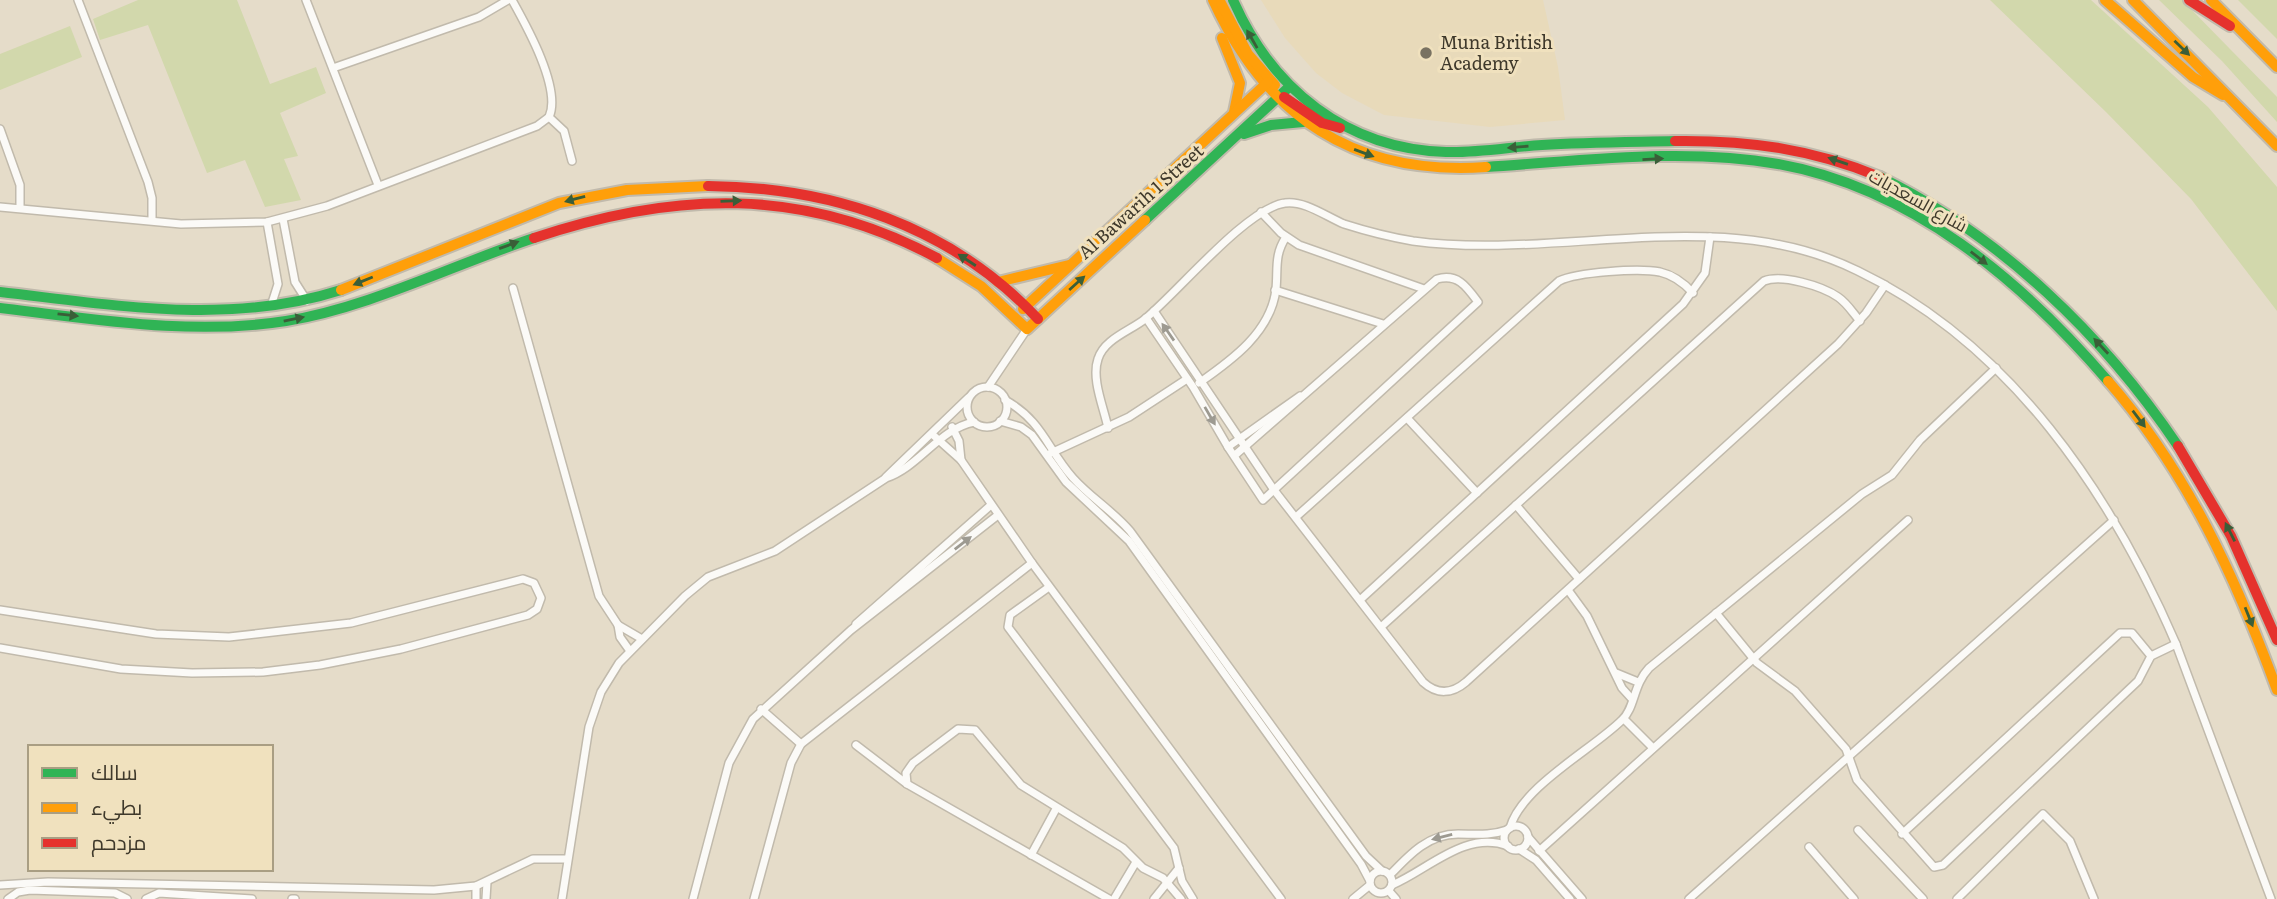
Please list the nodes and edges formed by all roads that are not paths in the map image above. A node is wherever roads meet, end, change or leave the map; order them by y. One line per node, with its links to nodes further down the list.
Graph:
1 (78, 0): 33 (street)
2 (306, 0): 15 (street)
3 (510, 0): 15 (street); 19 (street)
4 (1207, 0): 20 (main road)
5 (1213, 0): 16 (main road, شارع السعديات)
6 (1220, 0): 16 (main road)
7 (1233, 0): 16 (main road, شارع السعديات, one-way to 7)
8 (2105, 0): 18 (main road)
9 (2133, 0): 18 (main road, one-way to 18)
10 (2189, 0): 13 (main road)
11 (2211, 0): 13 (main road)
12 (2223, 0): 13 (main road)
13 (2244, 33): 14 (main road)
14 (2277, 67)
15 (332, 68): 26 (street)
16 (1269, 81): 17 (main road, شارع السعديات); 17 (main road, شارع السعديات); 20 (main road, Al Bawarih 1 Street)
17 (1282, 94): 21 (main road, شارع السعديات); 23 (main road, Al Bawarih 1 Street); 100 (main road, شارع السعديات, one-way to 17)
18 (2235, 100): 24 (main road)
19 (549, 117): 25 (street); 26 (street)
20 (1228, 119): 39 (main road, Al Bawarih 1 Street)
21 (1303, 122): 23 (main road); 108 (main road, شارع السعديات, one-way to 108)
22 (0, 129): 30 (street)
23 (1238, 136): 54 (main road, Al Bawarih 1 Street, one-way to 23)
24 (2277, 146)
25 (572, 161)
26 (378, 185): 32 (street)
27 (656, 186): 28 (main road); 40 (main road, one-way to 27); 47 (main road, one-way to 47)
28 (659, 205): 50 (main road, one-way to 28); 52 (main road, one-way to 52)
29 (0, 207): 30 (street)
30 (20, 208): 33 (street)
31 (1261, 212): 35 (street); 36 (street); 51 (street)
32 (283, 219): 34 (street); 37 (street)
33 (152, 220): 34 (street)
34 (267, 222): 38 (street)
35 (1286, 237): 43 (street); 44 (street)
36 (1710, 237): 41 (street); 46 (street)
37 (289, 255): 38 (street); 47 (street)
38 (273, 257): 48 (street)
39 (1075, 262): 40 (main road); 49 (main road, Al Bawarih 1 Street)
40 (998, 282): 49 (main road)
41 (1885, 285): 55 (street); 58 (street)
42 (513, 288): 97 (street)
43 (1424, 289): 56 (street); 79 (street)
44 (1276, 290): 56 (street); 60 (street)
45 (0, 292): 48 (main road)
46 (1693, 293): 66 (street); 80 (street)
47 (307, 300): 48 (main road)
48 (271, 306)
49 (1027, 306): 52 (main road, Al Bawarih 1 Street); 54 (main road)
50 (0, 308)
51 (1154, 311): 53 (street); 60 (street, one-way to 51)
52 (1016, 316): 57 (main road)
53 (1146, 318): 59 (street); 70 (street)
54 (1038, 319): 57 (main road, Al Bawarih 1 Street)
55 (1860, 321): 82 (street); 90 (street)
56 (1383, 324): 63 (street)
57 (1027, 330): 61 (street)
58 (1996, 368): 86 (street); 96 (street)
59 (1187, 379): 62 (street); 70 (street)
60 (1202, 381): 62 (street); 73 (street)
61 (988, 387): 64 (street); 65 (street)
62 (1193, 387): 74 (street, one-way to 74)
63 (1304, 395): 73 (street); 75 (street)
64 (970, 397): 67 (street); 69 (street)
65 (1005, 400): 68 (street); 76 (street)
66 (1407, 418): 80 (street); 84 (street)
67 (948, 421): 71 (street); 72 (street)
68 (1000, 421): 69 (street); 76 (street)
69 (974, 422): 71 (street)
70 (1108, 428): 76 (street)
71 (954, 430): 72 (street); 78 (street)
72 (936, 438): 78 (street); 99 (street)
73 (1239, 439): 74 (street); 75 (street)
74 (1228, 447): 77 (street)
75 (1244, 448): 77 (street); 79 (street)
76 (1051, 453): 110 (street)
77 (1234, 456): 79 (street)
78 (961, 460): 81 (street)
79 (1274, 490): 84 (street)
80 (1477, 493): 94 (street)
81 (991, 505): 83 (street); 87 (street)
82 (1516, 505): 90 (street); 98 (street)
83 (998, 515): 88 (street, one-way to 83); 89 (street)
84 (1296, 517): 94 (street)
85 (1908, 520): 105 (street)
86 (2114, 520): 101 (street); 116 (street)
87 (933, 554): 88 (street); 93 (street)
88 (940, 562): 93 (street)
89 (1032, 564): 91 (street); 113 (street)
90 (1579, 579): 92 (street)
91 (1049, 587): 130 (street); 154 (street)
92 (1568, 590): 98 (street); 106 (street)
93 (889, 598): 111 (street)
94 (1360, 600): 98 (street)
95 (0, 610): 102 (street)
96 (1716, 613): 105 (street); 107 (street)
97 (618, 625): 99 (street); 103 (street)
98 (1381, 627)
99 (642, 639): 103 (street)
100 (2277, 640)
101 (2176, 644): 104 (street); 164 (street)
102 (0, 648)
103 (630, 651): 128 (street)
104 (2151, 656): 121 (street); 121 (street)
105 (1753, 659): 115 (street); 116 (street)
106 (1616, 673): 107 (street); 109 (street)
107 (1638, 682): 109 (street)
108 (2277, 690)
109 (1632, 699): 112 (street)
110 (1251, 704): 131 (street); 135 (street)
111 (761, 709): 113 (street); 147 (street)
112 (1624, 719): 115 (street); 119 (street)
113 (801, 744): 148 (street)
114 (856, 745): 117 (street)
115 (1653, 748): 126 (street)
116 (1850, 757): 121 (street); 159 (street)
117 (907, 784): 118 (street); 127 (street)
118 (1056, 809): 127 (street); 129 (street)
119 (1508, 829): 122 (street); 123 (street); 132 (street, one-way to 132)
120 (1858, 830): 161 (street)
121 (1902, 834)
122 (1528, 837): 125 (street); 126 (street)
123 (1508, 846): 125 (street); 138 (street)
124 (1809, 847): 160 (street)
125 (1519, 849): 157 (street)
126 (1539, 851): 158 (street)
127 (1031, 855): 149 (street)
128 (567, 859): 134 (street); 146 (street)
129 (1136, 862): 133 (street); 150 (street)
130 (1179, 868): 133 (street); 153 (street)
131 (1382, 871): 132 (street); 135 (street)
132 (1390, 875): 138 (street)
133 (1167, 881): 151 (street); 152 (street)
134 (487, 882): 137 (street); 145 (street)
135 (1370, 883): 138 (street); 155 (street)
136 (0, 885): 137 (street)
137 (476, 886): 144 (street)
138 (1390, 888): 156 (street)
139 (205, 897): 142 (street); 143 (street)
140 (8, 899): 141 (street)
141 (127, 899)
142 (146, 899)
143 (252, 899)
144 (476, 899)
145 (486, 899)
146 (562, 899)
147 (693, 899)
148 (754, 899)
149 (1109, 899)
150 (1114, 899)
151 (1154, 899)
152 (1181, 899)
153 (1193, 899)
154 (1281, 899)
155 (1353, 899)
156 (1396, 899)
157 (1570, 899)
158 (1582, 899)
159 (1689, 899)
160 (1854, 899)
161 (1923, 899)
162 (1957, 899): 163 (street)
163 (2094, 899)
164 (2271, 899)

